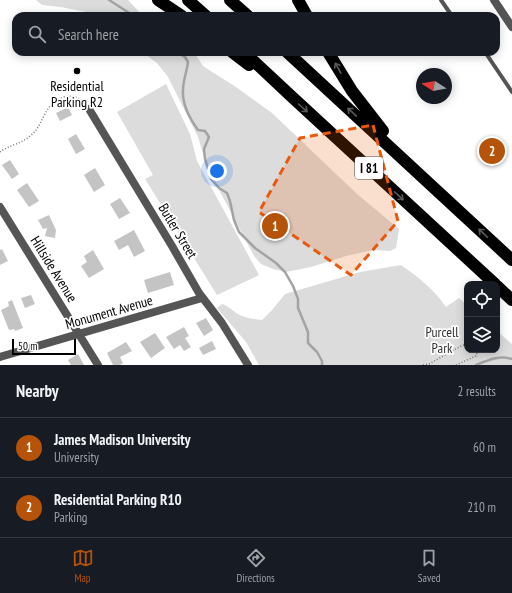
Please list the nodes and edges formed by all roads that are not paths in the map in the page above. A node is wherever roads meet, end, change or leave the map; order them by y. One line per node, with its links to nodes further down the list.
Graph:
1 (158, 0): 7 (highway)
2 (188, 0): 8 (highway)
3 (230, 0): 9 (highway)
4 (298, 0): 10 (highway)
5 (441, 0): 11 (lane)
6 (494, 0): 12 (street)
7 (176, 12)
8 (202, 12)
9 (244, 12)
10 (305, 12)
11 (449, 12)
12 (512, 27)
13 (237, 56): 19 (highway)
14 (248, 56): 19 (highway, I 81)
15 (291, 56): 21 (highway, I 81, one-way to 15)
16 (330, 56): 21 (highway, one-way to 16)
17 (488, 56): 18 (lane)
18 (512, 92)
19 (291, 96): 24 (highway, I 81, one-way to 24)
20 (89, 109): 26 (street, Butler Street)
21 (422, 176): 23 (highway, I 81, one-way to 21)
22 (0, 207): 28 (street, Hillside Avenue)
23 (512, 260)
24 (492, 281)
25 (500, 289): 27 (highway, I 81)
26 (202, 298): 28 (street, Monument Avenue); 31 (street, Butler Street)
27 (512, 300)
28 (79, 334): 29 (street, Monument Avenue); 30 (street, Hillside Avenue)
29 (0, 357)
30 (98, 365)
31 (248, 365)

